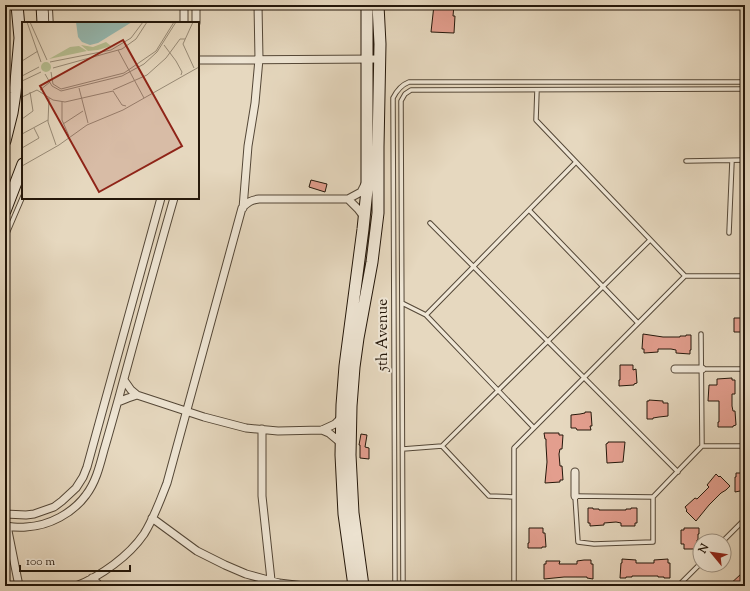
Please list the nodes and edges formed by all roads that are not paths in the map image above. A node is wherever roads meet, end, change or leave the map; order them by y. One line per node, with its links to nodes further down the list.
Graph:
1 (6, 5): 19 (lane)
2 (18, 5): 14 (main road)
3 (42, 5): 10 (main road)
4 (50, 5): 11 (lane)
5 (184, 5): 12 (street)
6 (196, 5): 13 (street)
7 (258, 5): 15 (street)
8 (367, 5): 16 (main road)
9 (378, 5): 17 (main road)
10 (43, 22)
11 (51, 22)
12 (184, 22)
13 (196, 22)
14 (20, 59): 23 (main road)
15 (259, 59): 16 (street); 18 (street); 34 (street)
16 (367, 59): 17 (street); 29 (main road)
17 (379, 59): 87 (main road)
18 (199, 60)
19 (5, 80)
20 (745, 82): 88 (lane, 5th Avenue)
21 (745, 89): 22 (lane)
22 (537, 90): 27 (lane); 46 (lane, 5th Avenue)
23 (5, 141)
24 (732, 160): 25 (lane); 26 (lane); 39 (lane)
25 (745, 160)
26 (686, 161)
27 (576, 162): 35 (lane); 41 (lane)
28 (22, 167): 36 (main road)
29 (367, 182): 33 (street); 37 (main road)
30 (22, 198): 40 (lane)
31 (161, 199): 74 (street)
32 (174, 199): 55 (street)
33 (348, 200): 34 (street); 37 (street)
34 (242, 208): 59 (street)
35 (529, 210): 42 (lane); 45 (lane)
36 (5, 211)
37 (364, 218): 60 (main road)
38 (430, 223): 42 (lane)
39 (729, 233)
40 (5, 238)
41 (650, 240): 43 (lane); 45 (lane)
42 (473, 267): 47 (lane); 50 (lane)
43 (684, 276): 44 (lane); 48 (lane)
44 (745, 276)
45 (603, 287): 48 (lane); 50 (lane)
46 (402, 303): 47 (lane); 68 (lane, 5th Avenue)
47 (426, 314): 56 (lane)
48 (638, 323): 54 (lane)
49 (701, 334): 52 (lane)
50 (547, 342): 54 (lane); 56 (lane)
51 (675, 369): 52 (street)
52 (702, 369): 53 (lane); 66 (lane)
53 (745, 369)
54 (583, 378): 61 (lane); 70 (lane)
55 (124, 380): 57 (street); 58 (street)
56 (498, 390): 61 (lane); 65 (lane)
57 (137, 395): 58 (street); 59 (street)
58 (118, 402): 77 (street)
59 (186, 411): 62 (street); 75 (street)
60 (342, 416): 63 (street); 64 (main road)
61 (534, 428): 73 (lane)
62 (262, 429): 63 (street); 81 (street)
63 (322, 430): 64 (street)
64 (341, 443): 86 (main road)
65 (442, 446): 68 (lane); 73 (lane)
66 (702, 446): 67 (lane); 70 (lane)
67 (745, 446)
68 (403, 449): 89 (lane, 5th Avenue)
69 (575, 472): 71 (street)
70 (678, 472): 72 (lane)
71 (576, 496): 72 (lane); 72 (lane)
72 (653, 497)
73 (514, 498): 90 (lane)
74 (5, 514)
75 (152, 518): 80 (street); 81 (street)
76 (745, 519): 78 (lane)
77 (6, 525): 82 (street)
78 (731, 533)
79 (692, 572): 91 (lane)
80 (92, 578): 83 (street); 84 (street)
81 (271, 580): 85 (street)
82 (19, 586)
83 (76, 586)
84 (100, 586)
85 (304, 586)
86 (354, 586)
87 (363, 586)
88 (395, 586)
89 (403, 586)
90 (514, 586)
91 (678, 586)

